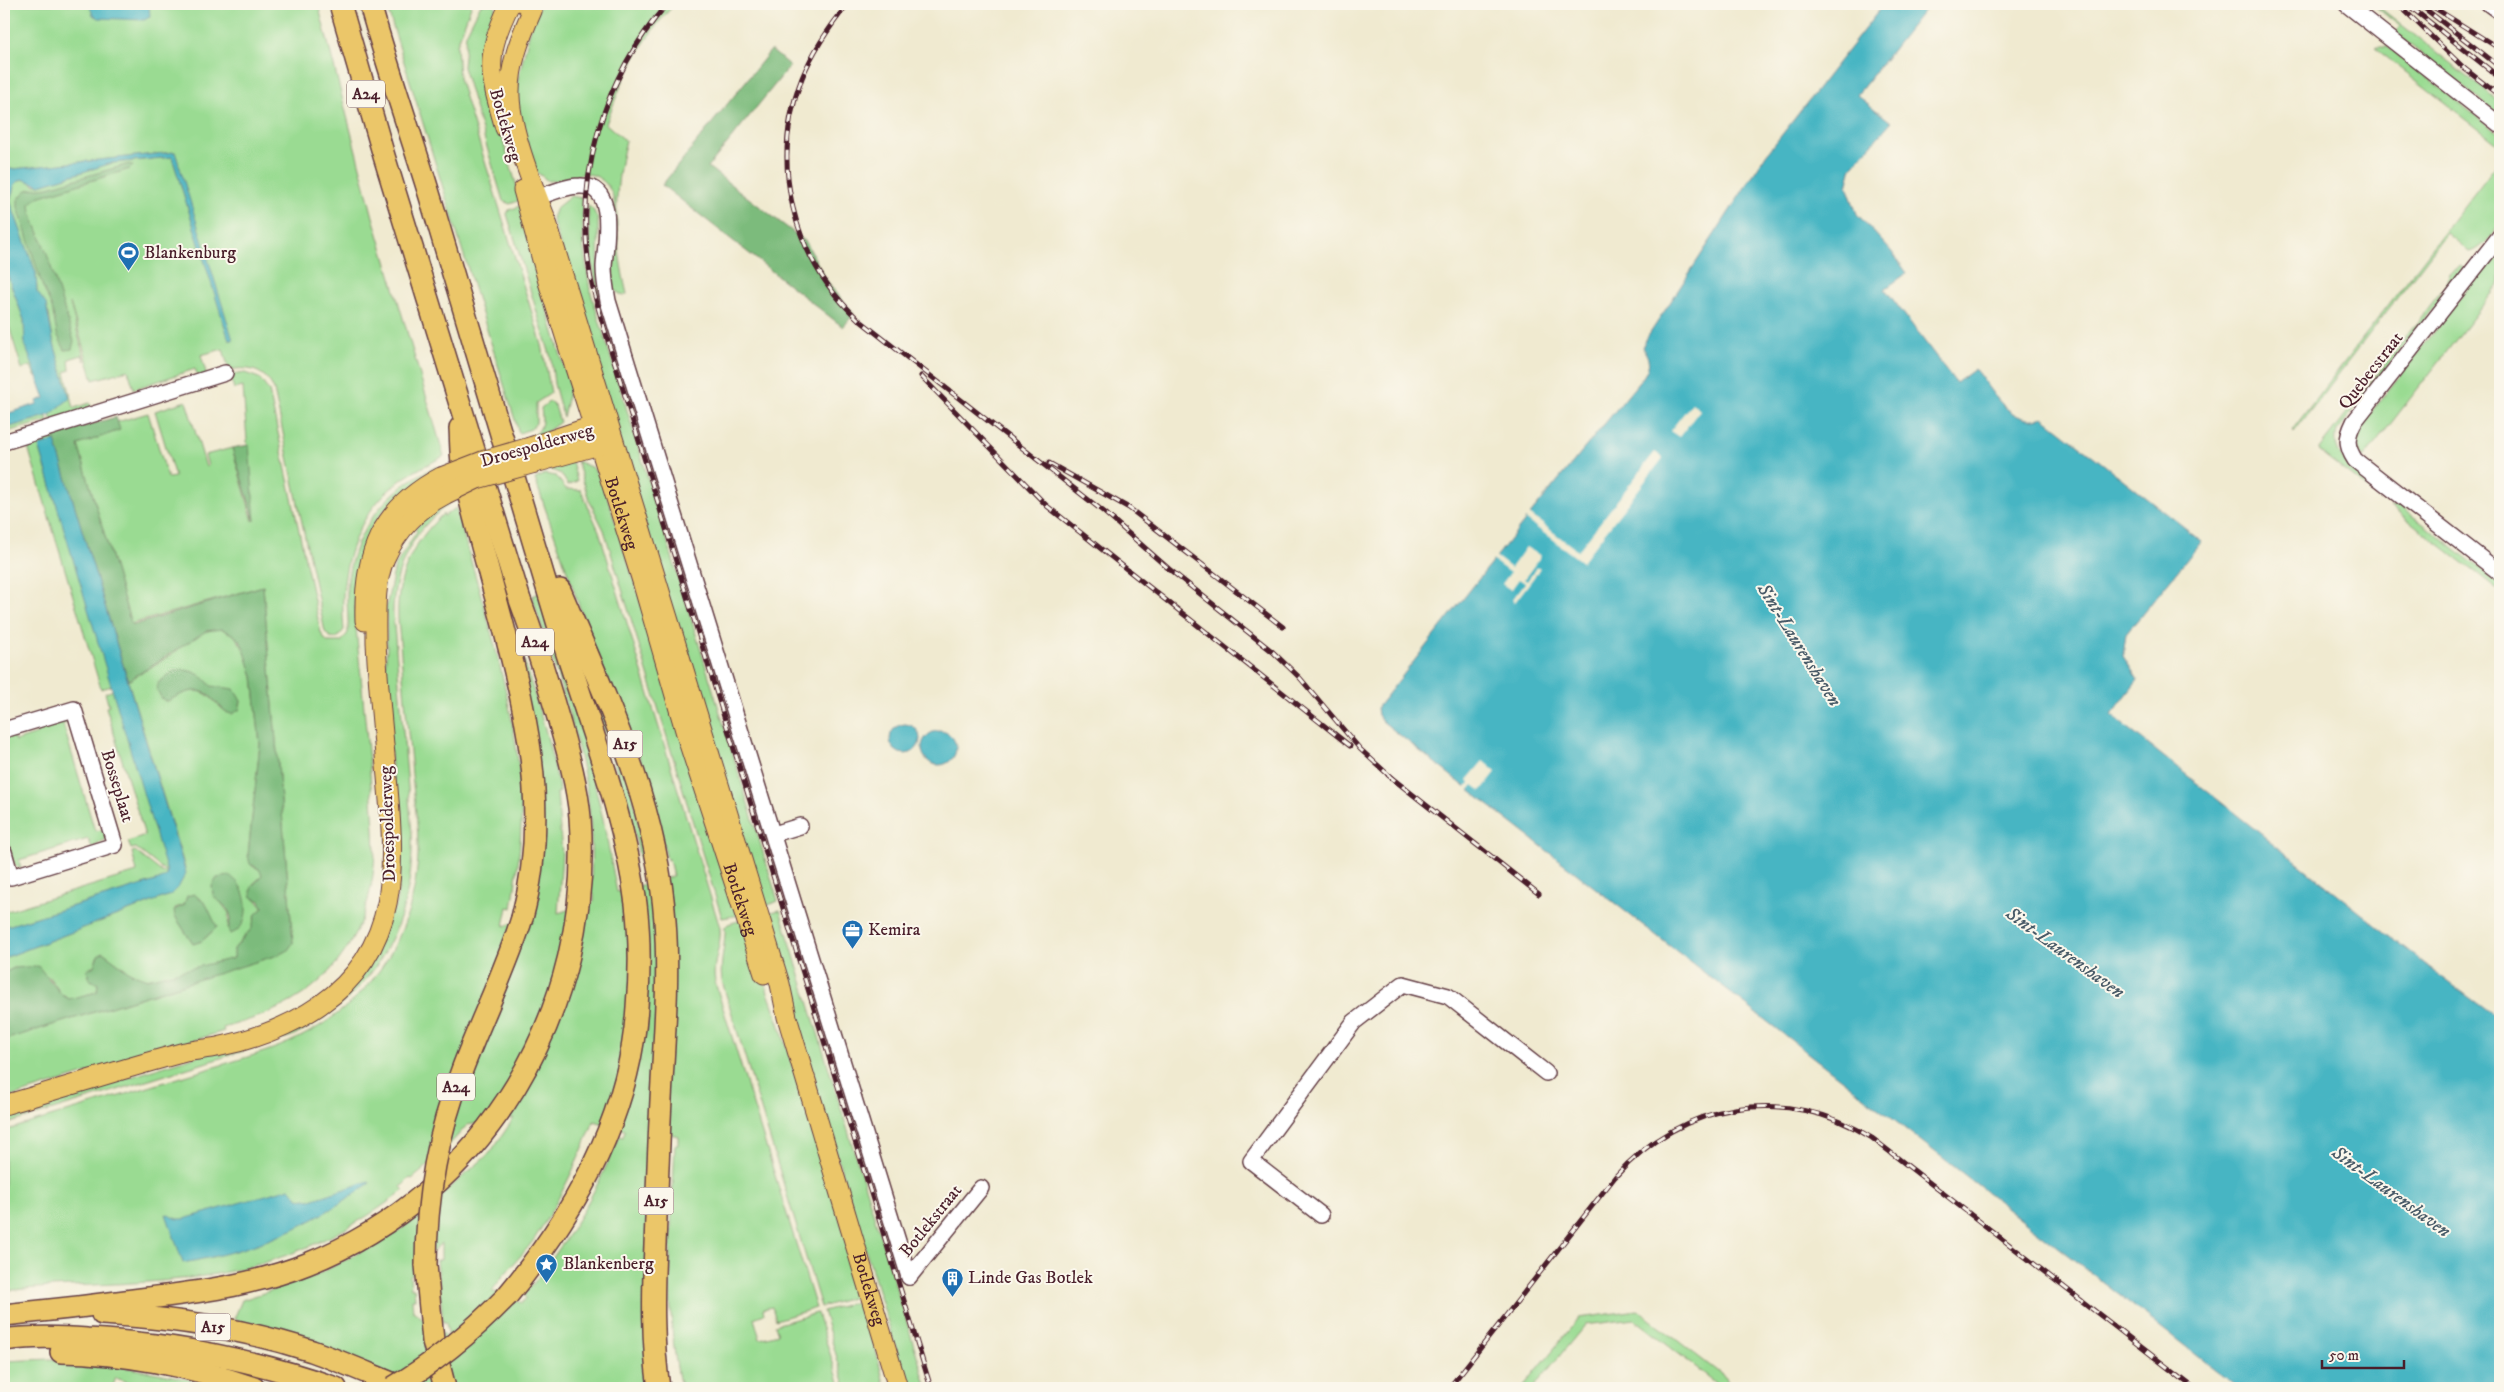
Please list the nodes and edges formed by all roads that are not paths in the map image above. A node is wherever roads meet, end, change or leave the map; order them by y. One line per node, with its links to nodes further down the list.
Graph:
1 (340, 4): 12 (highway, A24)
2 (370, 4): 17 (highway, A24)
3 (511, 4): 6 (street); 9 (main road, Botlekweg)
4 (2346, 4): 8 (street)
5 (2489, 4): 7 (street)
6 (531, 6): 9 (main road, Botlekweg)
7 (2500, 12)
8 (2500, 125)
9 (532, 200): 13 (main road, Botlekweg); 21 (street)
10 (2500, 236): 18 (street, Quebecstraat)
11 (225, 374): 14 (street)
12 (456, 387): 29 (highway, A24); 36 (highway, A24, bridge)
13 (601, 427): 15 (main road, Droespolderweg); 16 (main road, Droespolderweg); 23 (main road, Botlekweg)
14 (4, 442)
15 (599, 445): 16 (main road, Droespolderweg); 23 (main road, Botlekweg)
16 (533, 455): 25 (main road, Droespolderweg, bridge)
17 (525, 509): 28 (highway, A15); 34 (highway, A24, bridge)
18 (2500, 573)
19 (4, 730): 22 (street, Bosseplaat)
20 (800, 826): 21 (street)
21 (774, 834): 26 (street, Botlekstraat)
22 (4, 852)
23 (787, 1017): 39 (main road, Botlekweg)
24 (1546, 1073): 27 (street)
25 (4, 1105)
26 (981, 1188)
27 (1321, 1215)
28 (654, 1268): 37 (highway, A15); 38 (highway, A15)
29 (8, 1314): 35 (highway, A15)
30 (4, 1340): 33 (highway, A15)
31 (4, 1352): 32 (highway)
32 (254, 1388)
33 (336, 1388)
34 (392, 1388)
35 (404, 1388)
36 (445, 1388)
37 (659, 1388)
38 (671, 1388)
39 (898, 1388)

